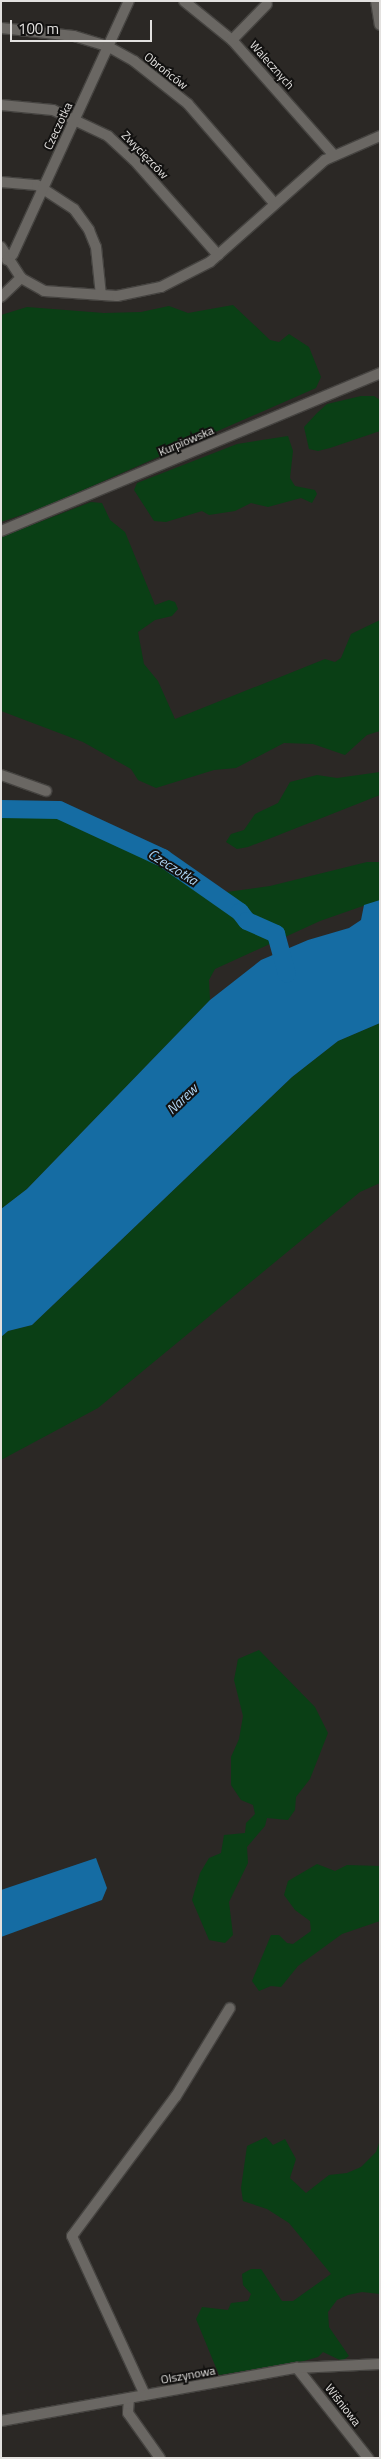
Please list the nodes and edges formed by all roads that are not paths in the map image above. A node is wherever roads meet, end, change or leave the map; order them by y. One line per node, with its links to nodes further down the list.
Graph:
1 (129, 1): 8 (street, Czeczotka)
2 (184, 1): 7 (street, Walecznych)
3 (376, 1): 5 (street)
4 (267, 4): 7 (street)
5 (380, 25)
6 (1, 28): 8 (street, Obrońców)
7 (232, 40): 12 (street, Walecznych)
8 (109, 47): 10 (street, Czeczotka); 15 (street, Obrońców)
9 (1, 105): 10 (street, Zwycięzców)
10 (76, 118): 14 (street, Czeczotka); 17 (street, Zwycięzców)
11 (380, 136): 12 (street)
12 (333, 154): 15 (street)
13 (1, 182): 14 (street)
14 (43, 188): 18 (street, Czeczotka); 20 (street)
15 (274, 203): 17 (street)
16 (1, 246): 18 (street)
17 (218, 255): 20 (street)
18 (7, 260): 19 (street)
19 (20, 278): 20 (street); 21 (street)
20 (101, 295)
21 (2, 296)
22 (380, 373): 23 (street, Kurpiowska)
23 (1, 531)
24 (1, 775): 25 (street)
25 (46, 791)
26 (230, 2008): 29 (street)
27 (380, 2364): 28 (street, Olszynowa)
28 (297, 2368): 29 (street, Olszynowa); 33 (street, Wiśniowa)
29 (145, 2395): 30 (street, Olszynowa)
30 (129, 2398): 31 (street, Olszynowa); 32 (street)
31 (1, 2422)
32 (160, 2458)
33 (368, 2458)

